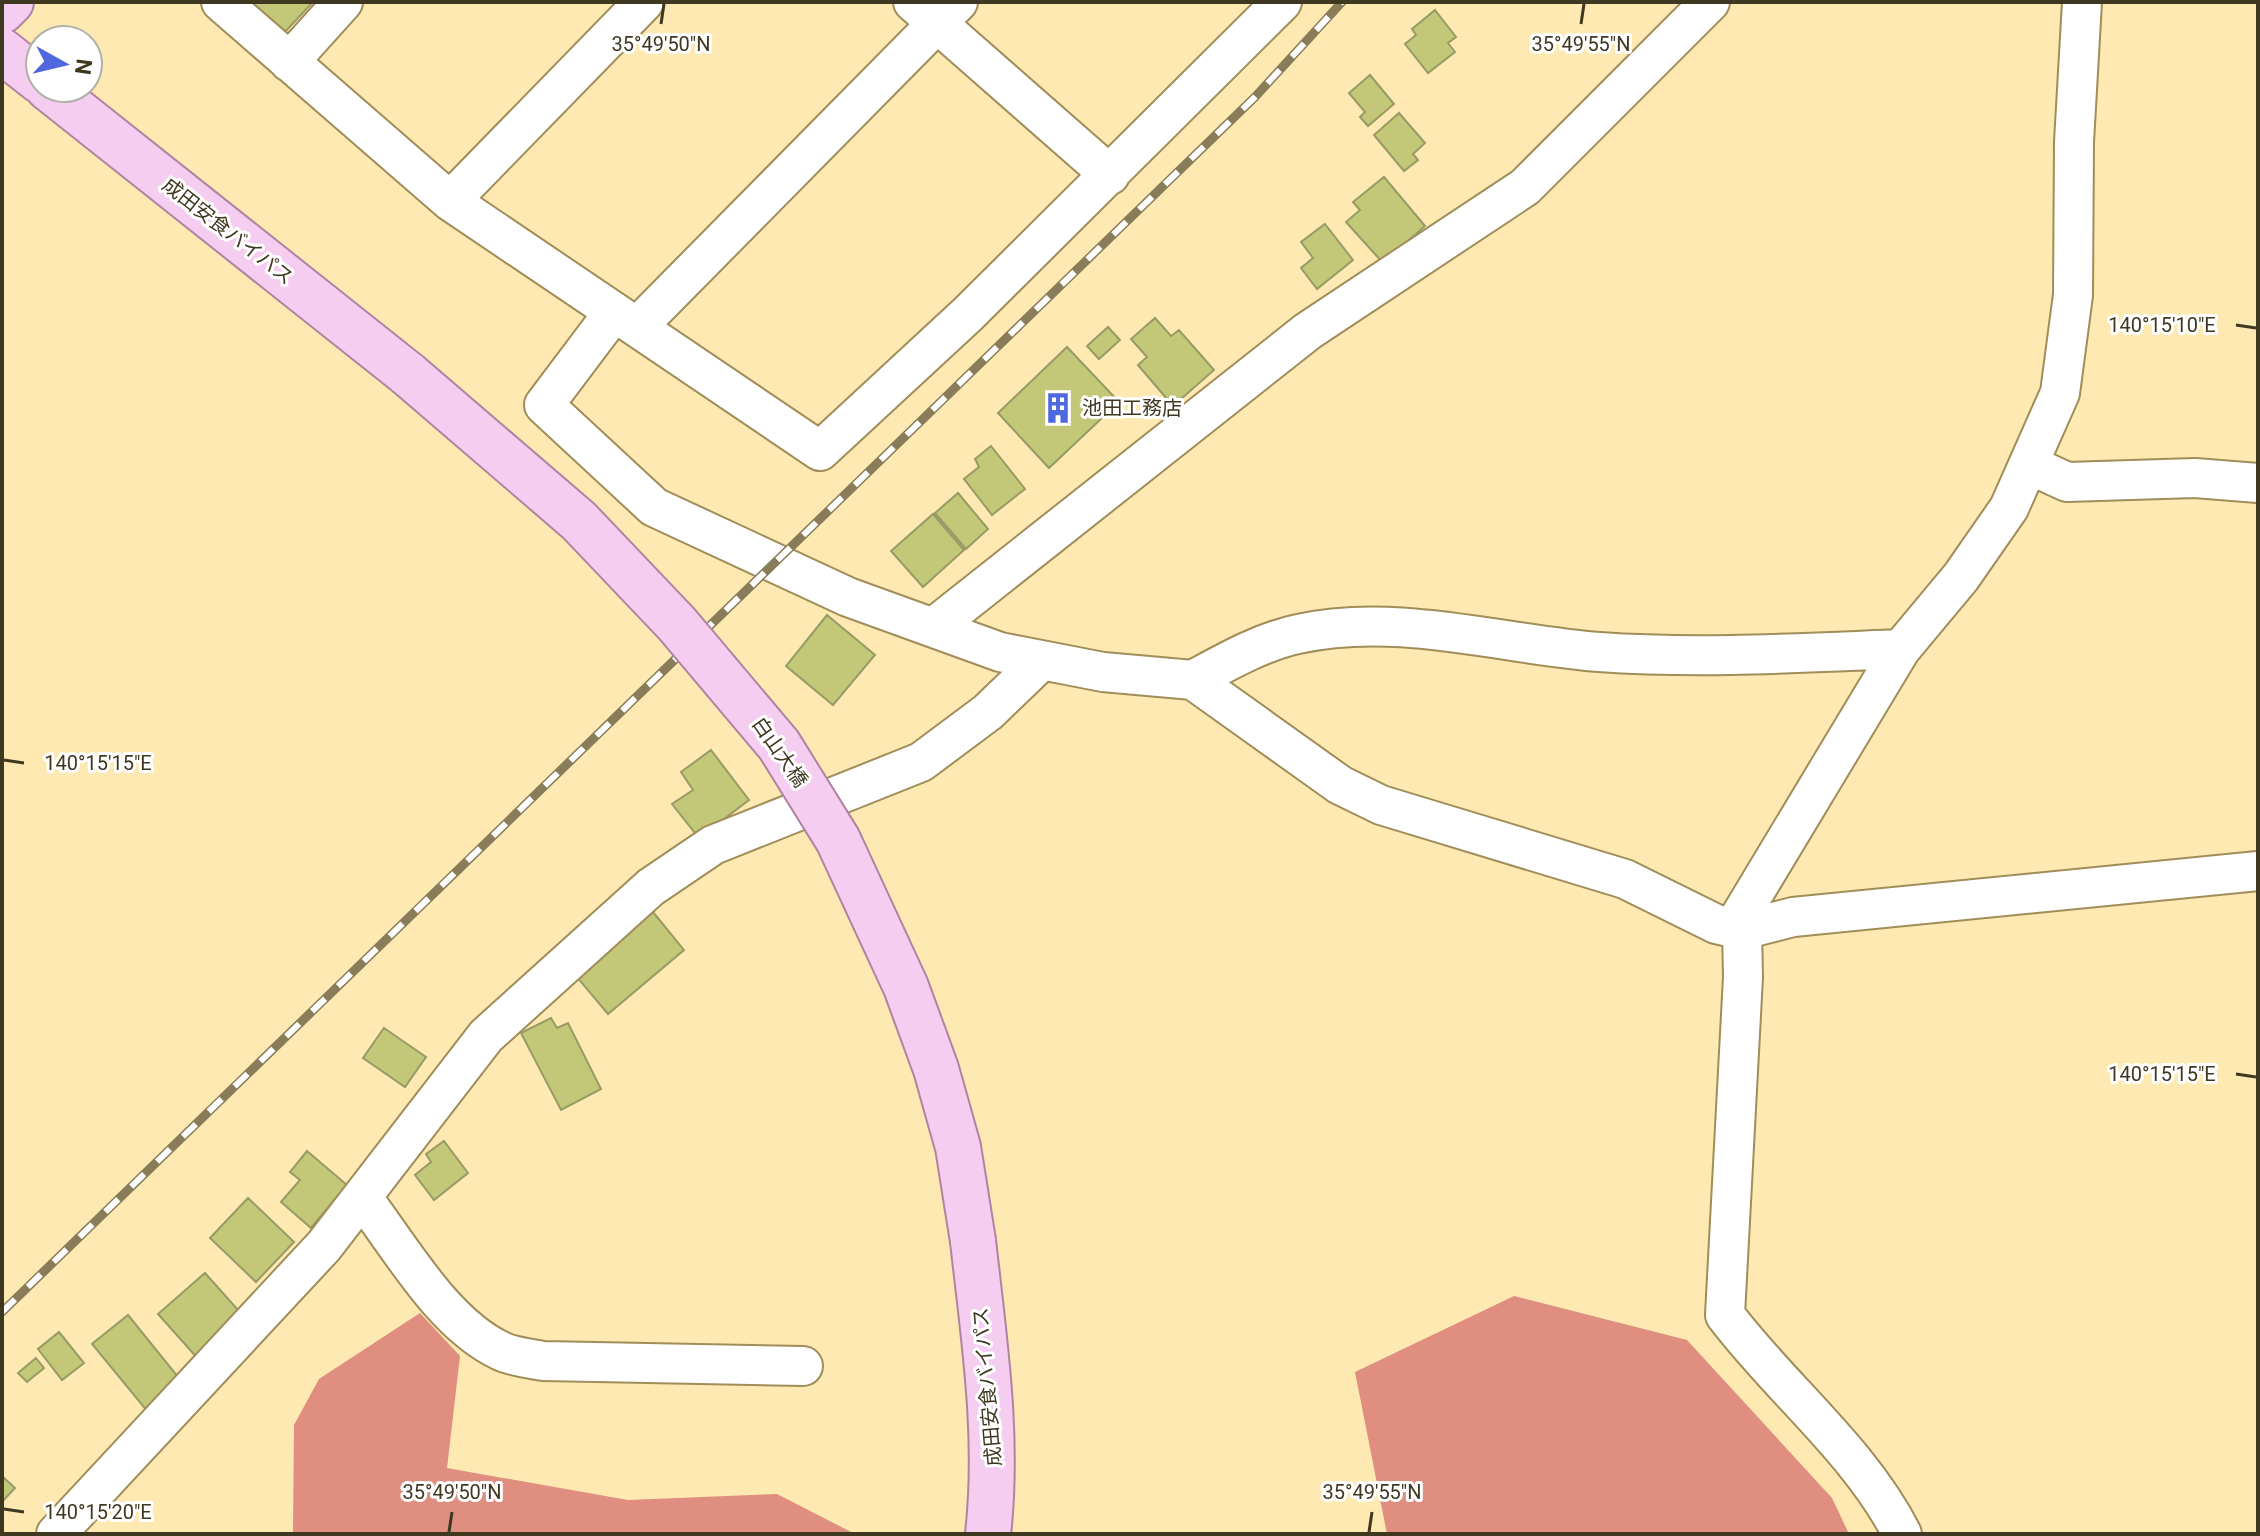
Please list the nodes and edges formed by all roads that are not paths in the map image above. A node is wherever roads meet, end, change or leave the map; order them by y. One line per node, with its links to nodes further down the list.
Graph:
1 (11, 2): 9 (main road)
2 (221, 2): 11 (street)
3 (343, 2): 11 (street)
4 (644, 2): 15 (street)
5 (1282, 2): 14 (street)
6 (1710, 2): 20 (street)
7 (2082, 2): 18 (street)
8 (936, 9): 14 (street); 16 (street)
9 (2, 11)
10 (2, 51): 12 (main road)
11 (289, 62): 15 (street)
12 (24, 68)
13 (68, 104): 17 (main road, 成田安食バイパス)
14 (1110, 175): 16 (street)
15 (450, 201): 16 (street)
16 (625, 320): 20 (street)
17 (408, 374): 27 (main road, 白山大橋, bridge)
18 (2030, 465): 19 (street); 21 (street)
19 (2258, 483)
20 (934, 627): 22 (street)
21 (1901, 649): 23 (street); 25 (street)
22 (1041, 661): 23 (street); 26 (street)
23 (1193, 680): 25 (street)
24 (2258, 871): 25 (street)
25 (1738, 929): 31 (street)
26 (362, 1197): 28 (street); 29 (street)
27 (973, 1241): 30 (main road, 成田安食バイパス)
28 (803, 1366)
29 (56, 1534)
30 (988, 1534)
31 (1902, 1534)

